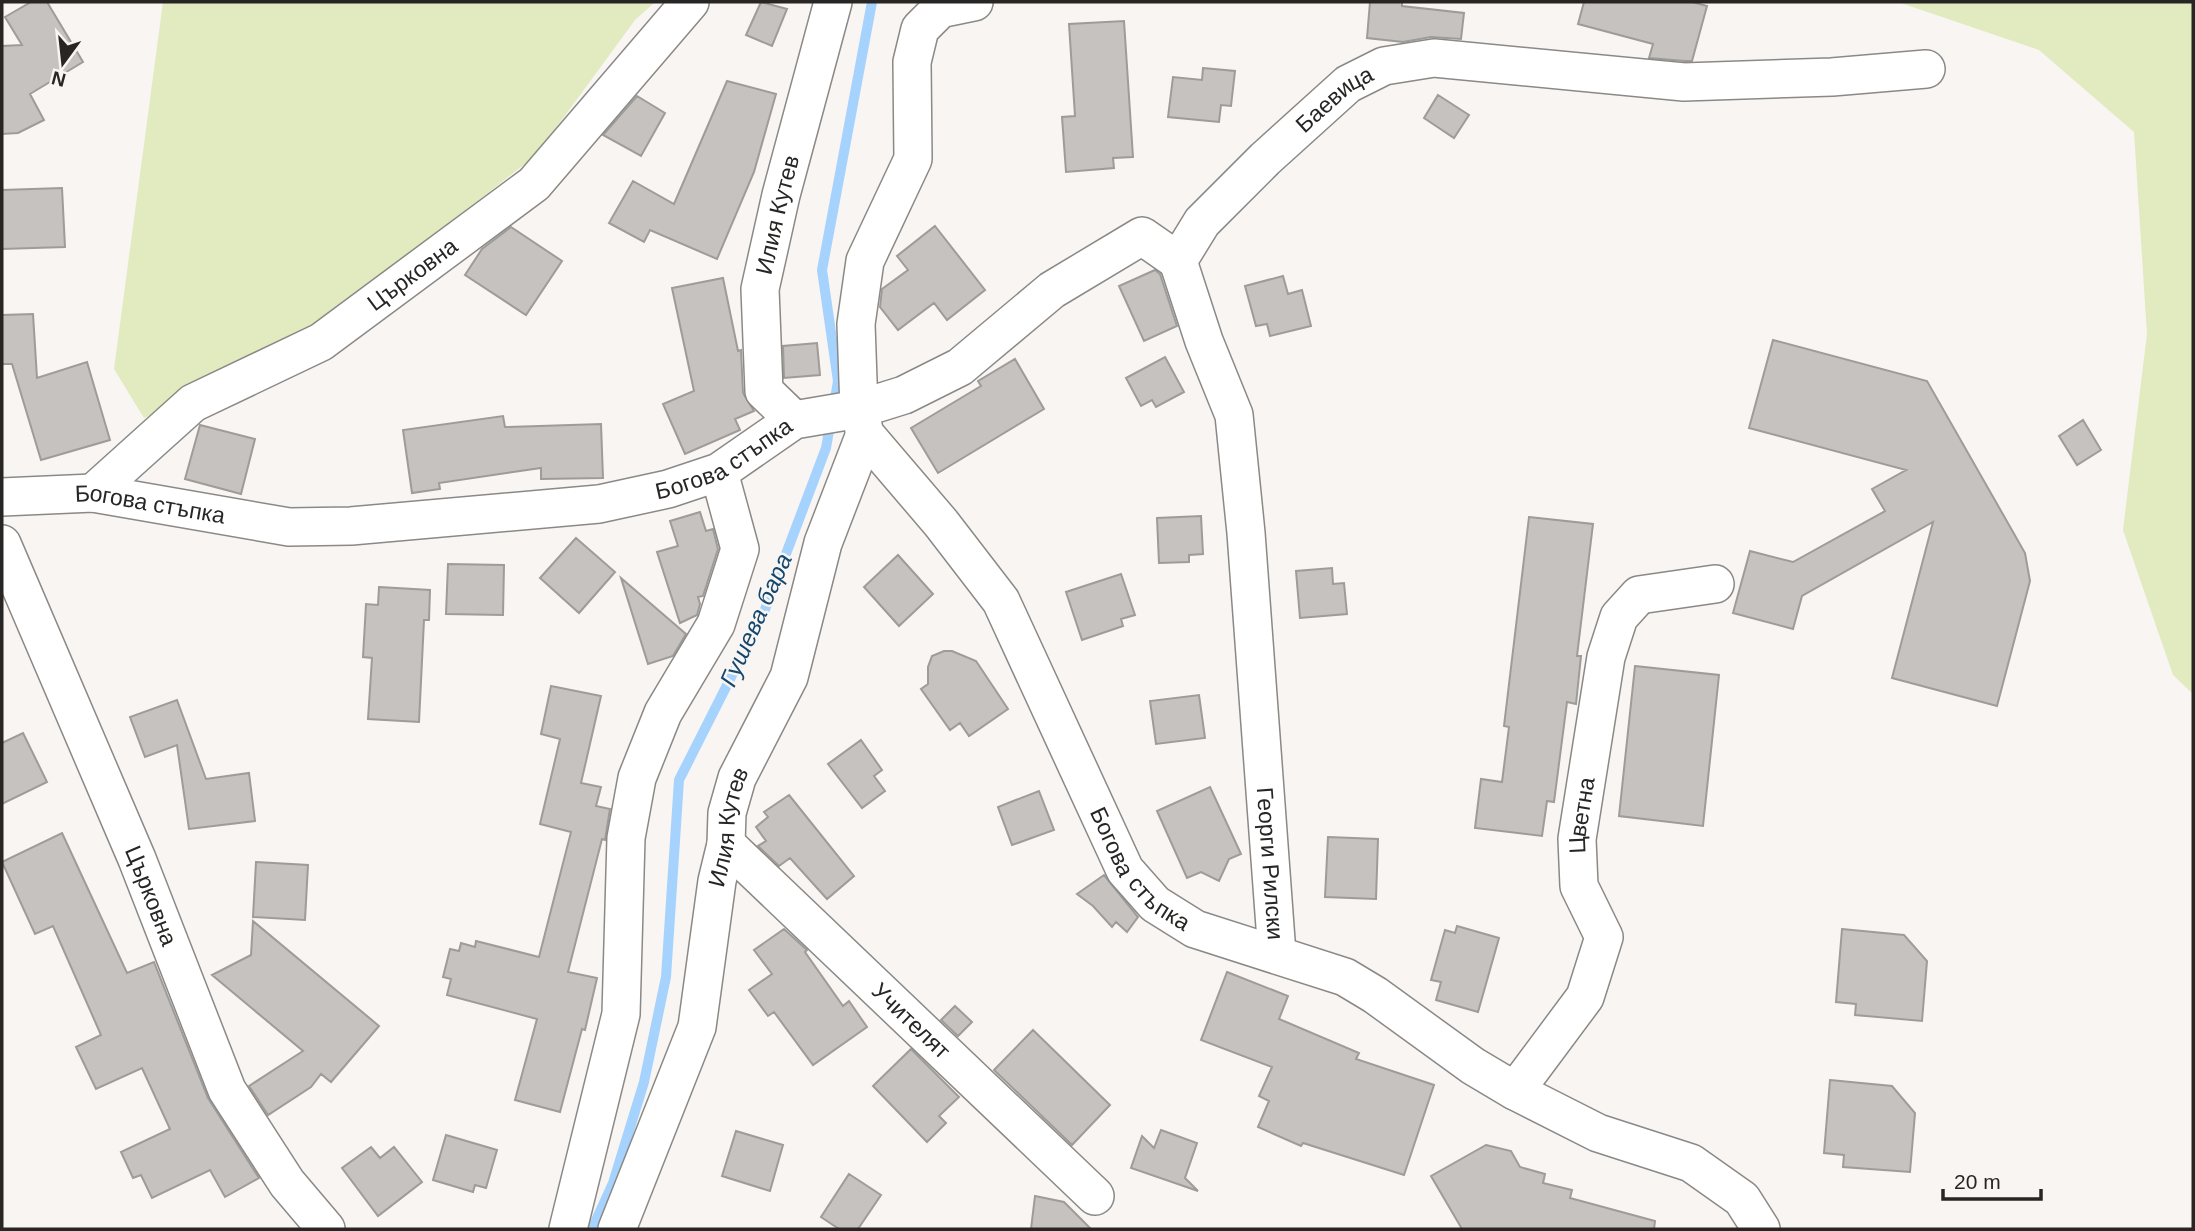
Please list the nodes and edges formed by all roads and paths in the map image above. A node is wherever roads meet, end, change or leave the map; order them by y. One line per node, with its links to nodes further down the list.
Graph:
1 (690, 2): 9 (street, Църковна)
2 (833, 2): 6 (street, Илия Кутев)
3 (974, 2): 7 (street)
4 (1926, 69): 5 (street, Баевица)
5 (1178, 261): 7 (street); 14 (street, Георги Рилски)
6 (794, 420): 7 (street, Богова стъпка); 8 (street, Богова стъпка)
7 (862, 421): 13 (street, Илия Кутев); 14 (street, Богова стъпка)
8 (719, 472): 9 (street, Богова стъпка); 18 (street)
9 (93, 494): 10 (street, Богова стъпка)
10 (2, 497)
11 (2, 544): 17 (street, Църковна)
12 (1715, 584): 15 (street, Цветна)
13 (726, 844): 16 (street, Учителят); 19 (street, Илия Кутев)
14 (1277, 954): 15 (street, Георги Рилски)
15 (1515, 1091): 20 (street, Георги Рилски)
16 (1095, 1196)
17 (326, 1229)
18 (568, 1229)
19 (617, 1229)
20 (1761, 1229)

